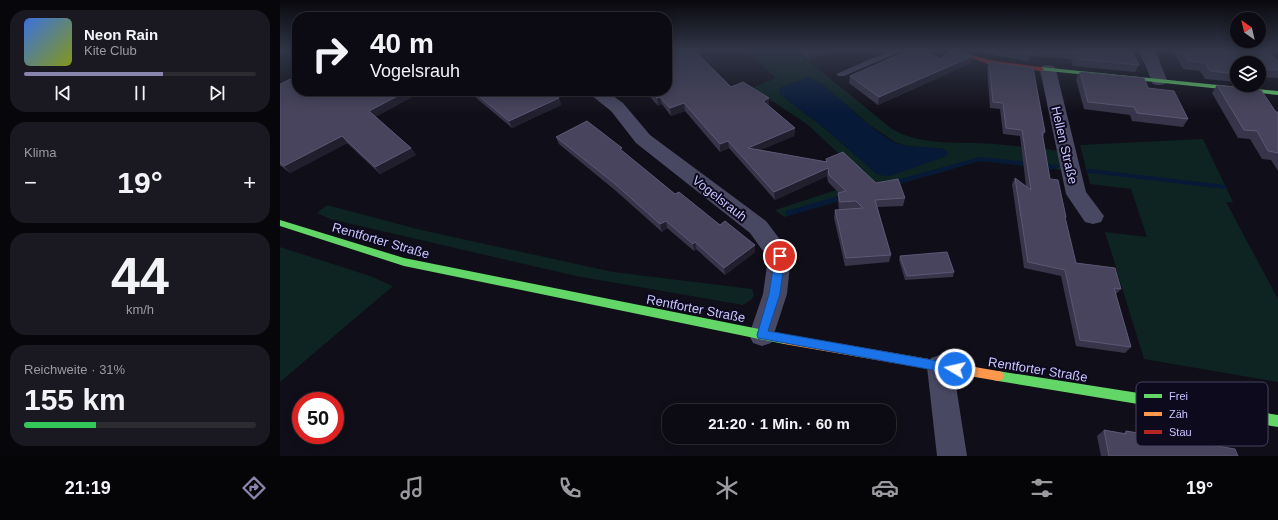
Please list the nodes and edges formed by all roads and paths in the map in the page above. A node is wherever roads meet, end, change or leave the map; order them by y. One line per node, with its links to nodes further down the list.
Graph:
1 (848, 71): 5 (lane)
2 (1048, 71): 9 (street, Hellen Straße)
3 (1062, 71): 6 (main road)
4 (1155, 71): 6 (street)
5 (841, 74)
6 (1159, 80): 7 (main road)
7 (1277, 94)
8 (602, 96): 11 (street, Vogelsrauh)
9 (1094, 216)
10 (280, 223): 11 (main road, Rentforter Straße)
11 (762, 335): 12 (main road, Rentforter Straße)
12 (940, 367): 13 (main road, Rentforter Straße); 16 (street)
13 (1136, 398)
14 (1268, 419): 15 (main road, Rentforter Straße)
15 (1278, 421)
16 (952, 456)

